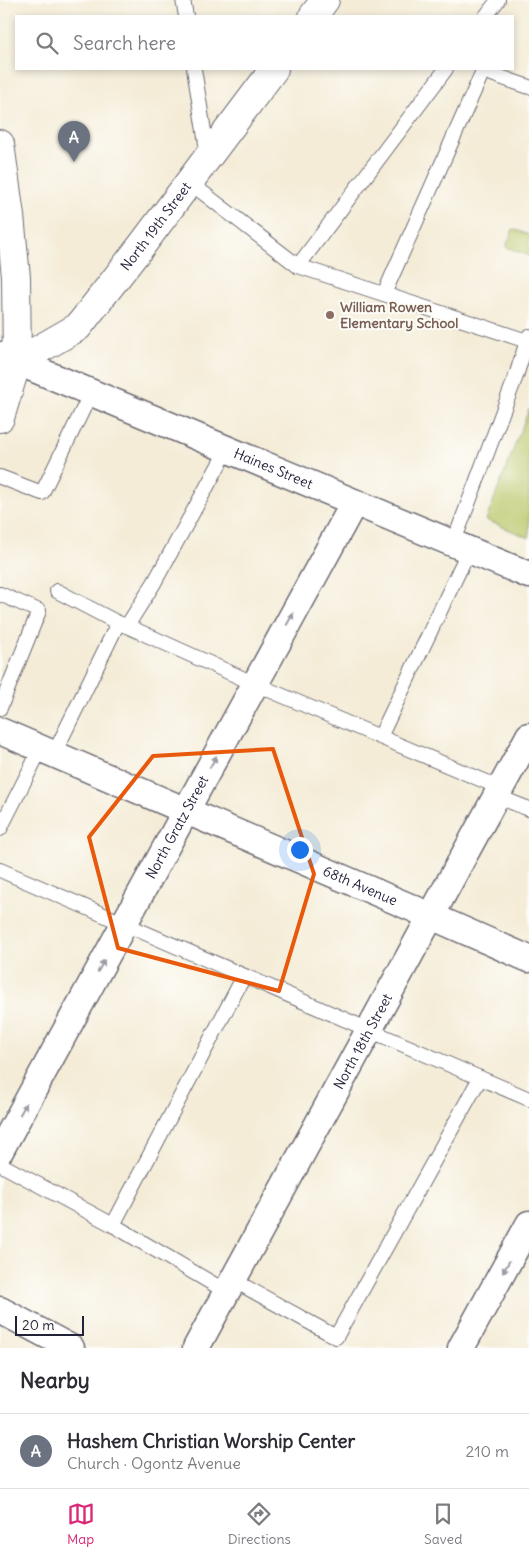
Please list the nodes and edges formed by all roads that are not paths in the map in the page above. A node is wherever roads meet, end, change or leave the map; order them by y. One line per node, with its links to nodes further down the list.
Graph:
1 (183, 0): 4 (lane)
2 (325, 0): 5 (street)
3 (498, 0): 6 (lane)
4 (186, 15)
5 (314, 15)
6 (487, 15)
7 (194, 70): 12 (lane)
8 (273, 70): 12 (street, North 19th Street)
9 (445, 70): 14 (lane)
10 (529, 87): 15 (lane)
11 (0, 144): 17 (street)
12 (208, 157): 13 (street, North 19th Street)
13 (189, 182): 14 (lane); 17 (street, North 19th Street)
14 (298, 266): 15 (lane)
15 (384, 294): 16 (lane)
16 (528, 339): 23 (lane)
17 (6, 362): 18 (street, Haines Street); 19 (street)
18 (91, 393): 20 (street, Haines Street); 21 (lane)
19 (0, 418)
20 (227, 450): 22 (street, Haines Street); 27 (lane)
21 (0, 477)
22 (354, 502): 23 (street, Haines Street); 28 (street, North Gratz Street, one-way to 22)
23 (461, 547): 24 (street, Haines Street); 32 (lane)
24 (529, 575)
25 (56, 591): 27 (lane)
26 (0, 594): 29 (lane)
27 (123, 624): 28 (lane); 33 (lane)
28 (255, 684): 32 (lane); 36 (street, North Gratz Street, one-way to 28)
29 (0, 708)
30 (0, 731): 33 (street, 68th Avenue)
31 (529, 736): 34 (street, North 18th Street)
32 (380, 737): 34 (lane)
33 (48, 751): 36 (street, 68th Avenue); 37 (lane)
34 (498, 792): 35 (lane); 39 (street, North 18th Street)
35 (529, 809)
36 (186, 810): 39 (street, 68th Avenue); 40 (street, North Gratz Street)
37 (0, 829)
38 (0, 870): 40 (lane)
39 (431, 916): 41 (street, 68th Avenue); 43 (street, North 18th Street)
40 (124, 924): 42 (lane); 46 (street, North Gratz Street, one-way to 40)
41 (529, 959)
42 (244, 976): 43 (lane); 49 (lane)
43 (369, 1030): 44 (lane); 50 (street, North 18th Street)
44 (480, 1078): 45 (lane); 50 (lane)
45 (529, 1099)
46 (0, 1151)
47 (0, 1164): 49 (lane)
48 (529, 1224): 54 (street, one-way to 54)
49 (113, 1225): 50 (lane)
50 (230, 1286): 53 (street, North 18th Street)
51 (0, 1310): 52 (street)
52 (71, 1348)
53 (196, 1348)
54 (461, 1348)

